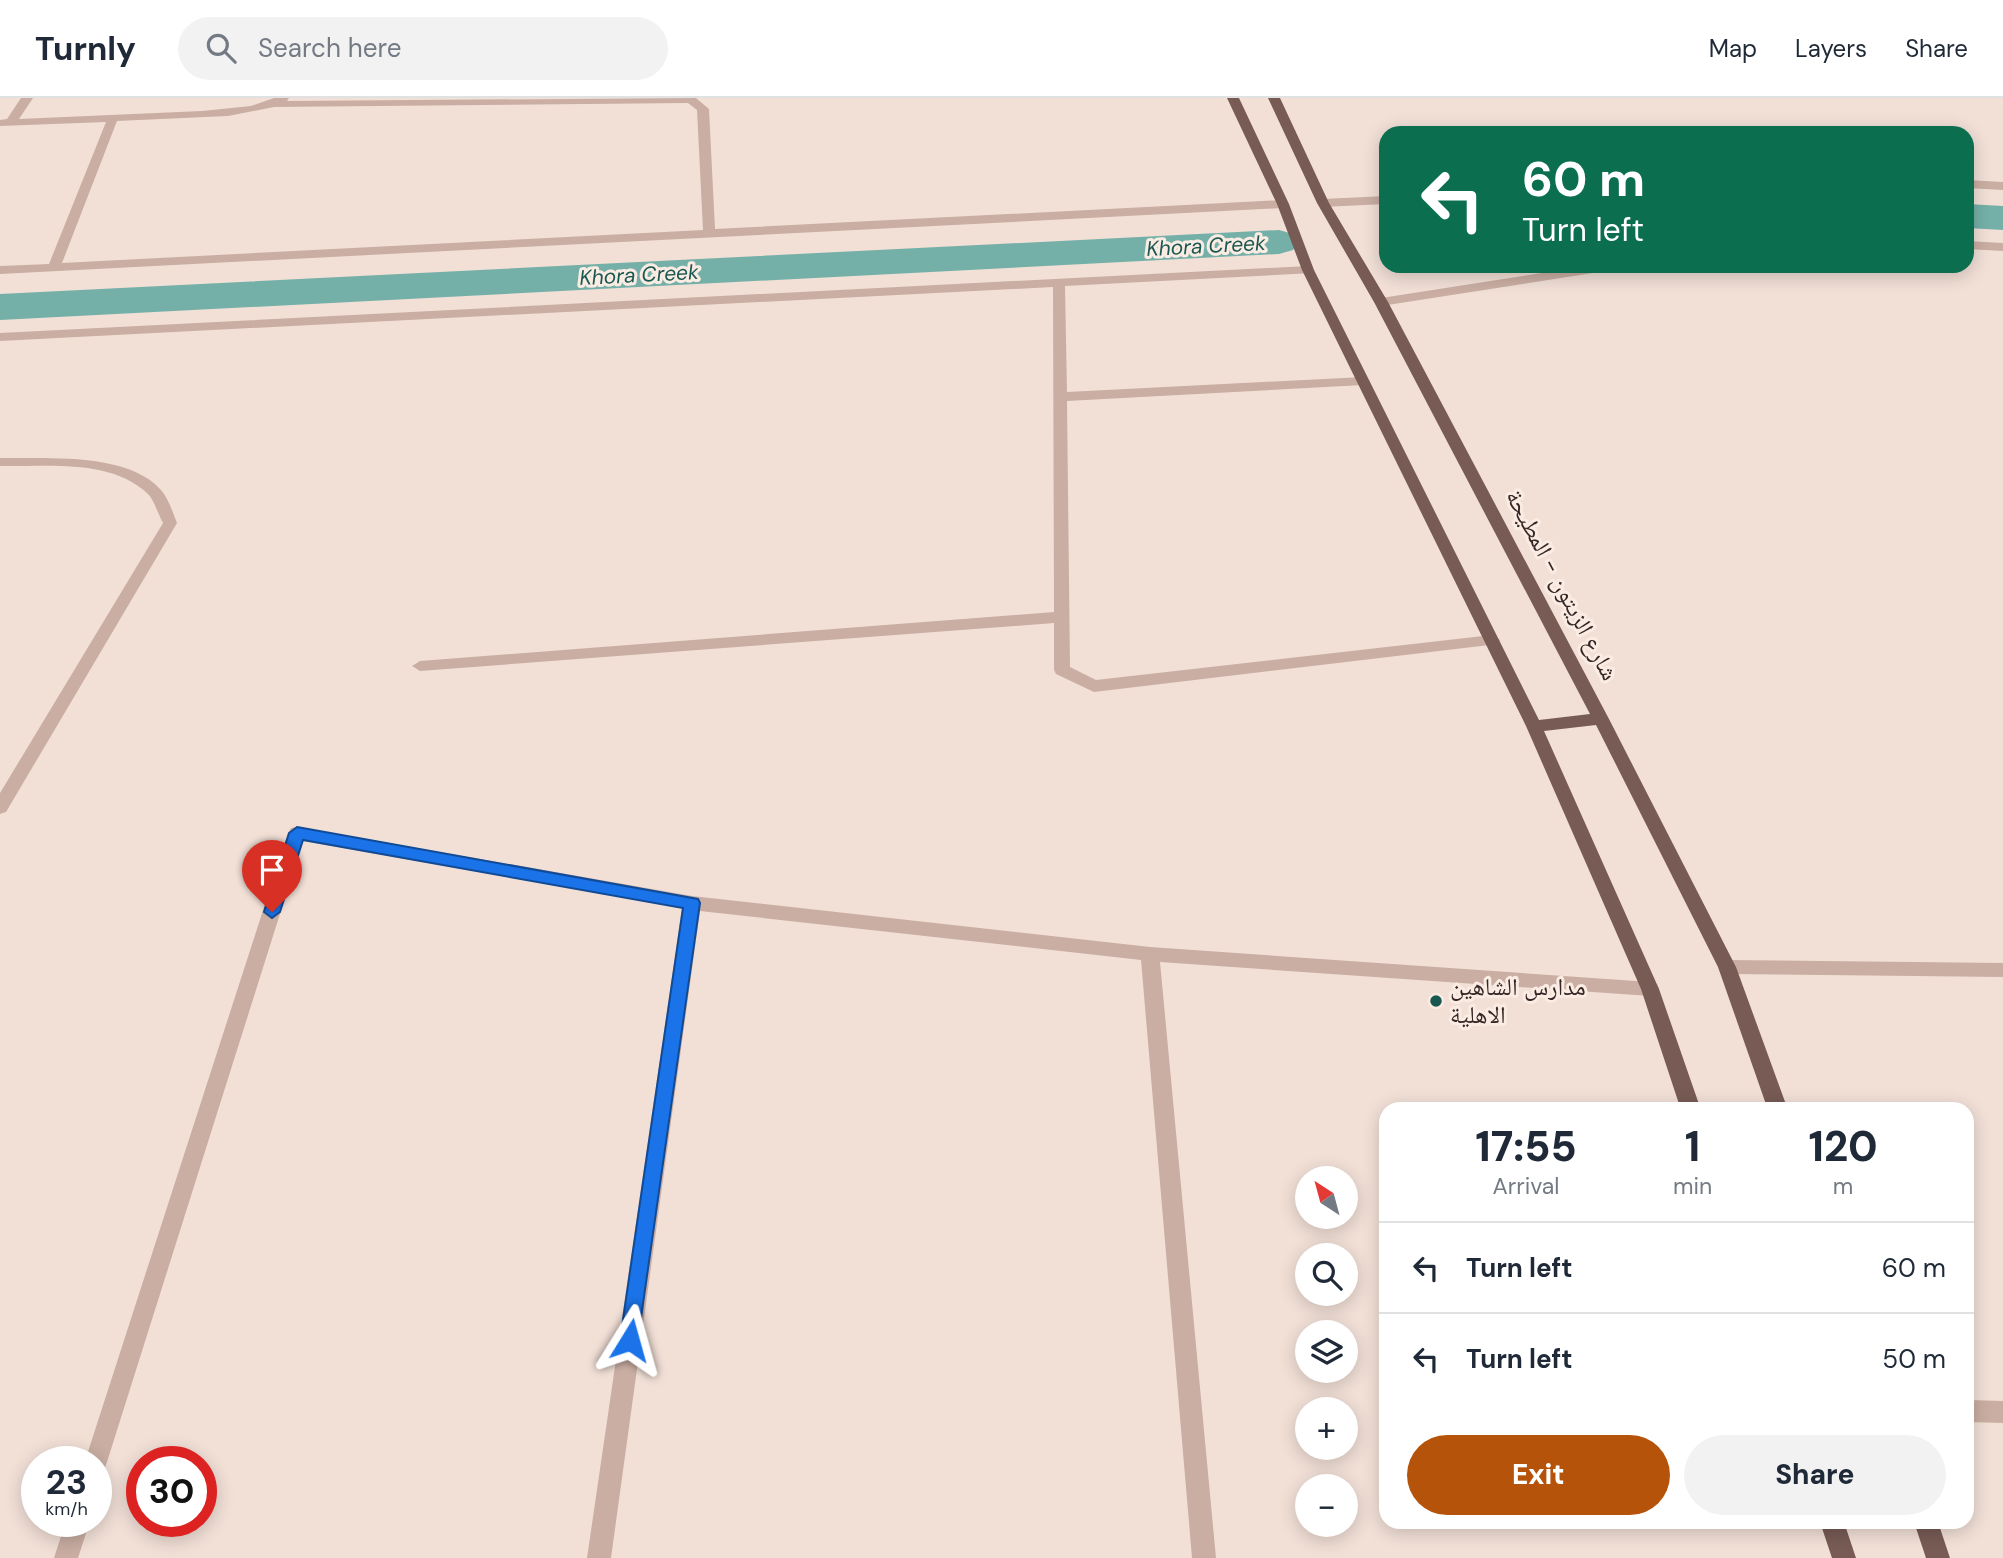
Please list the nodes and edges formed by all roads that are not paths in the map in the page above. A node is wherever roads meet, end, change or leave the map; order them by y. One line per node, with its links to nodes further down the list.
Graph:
1 (27, 98): 6 (street)
2 (1233, 98): 11 (main road)
3 (1274, 98): 10 (main road, شارع الزيتون - المطيحة)
4 (280, 101): 5 (street); 12 (street)
5 (113, 118): 6 (street); 15 (street)
6 (5, 123)
7 (1974, 184): 8 (street)
8 (2003, 186)
9 (1379, 200): 10 (street)
10 (1323, 203): 20 (main road, شارع الزيتون - المطيحة)
11 (1283, 204): 12 (street); 17 (main road)
12 (709, 233): 15 (street)
13 (1974, 245): 14 (street)
14 (2003, 247)
15 (54, 267): 16 (street)
16 (0, 270)
17 (1308, 270): 19 (street); 22 (main road)
18 (1567, 273): 20 (street)
19 (1059, 283): 21 (street); 23 (street)
20 (1381, 302): 28 (main road, شارع الزيتون - المطيحة)
21 (0, 337)
22 (1363, 381): 23 (street); 26 (main road)
23 (1060, 397): 25 (street)
24 (0, 462): 30 (street)
25 (1062, 617): 26 (street); 27 (street)
26 (1492, 640): 29 (main road)
27 (420, 666)
28 (1601, 719): 29 (main road); 33 (main road, شارع الزيتون - المطيحة)
29 (1534, 726): 35 (main road)
30 (0, 808)
31 (692, 903): 32 (street); 40 (street); 45 (street)
32 (1150, 954): 35 (street); 46 (street)
33 (1727, 967): 34 (street); 37 (main road, شارع الزيتون - المطيحة)
34 (2003, 970)
35 (1650, 989): 36 (main road)
36 (1688, 1102)
37 (1775, 1102)
38 (1974, 1411): 39 (street)
39 (2003, 1412)
40 (101, 1446)
41 (1834, 1529): 47 (main road)
42 (1928, 1529): 48 (main road)
43 (73, 1537): 44 (street)
44 (66, 1558)
45 (599, 1558)
46 (1204, 1558)
47 (1844, 1558)
48 (1938, 1558)

